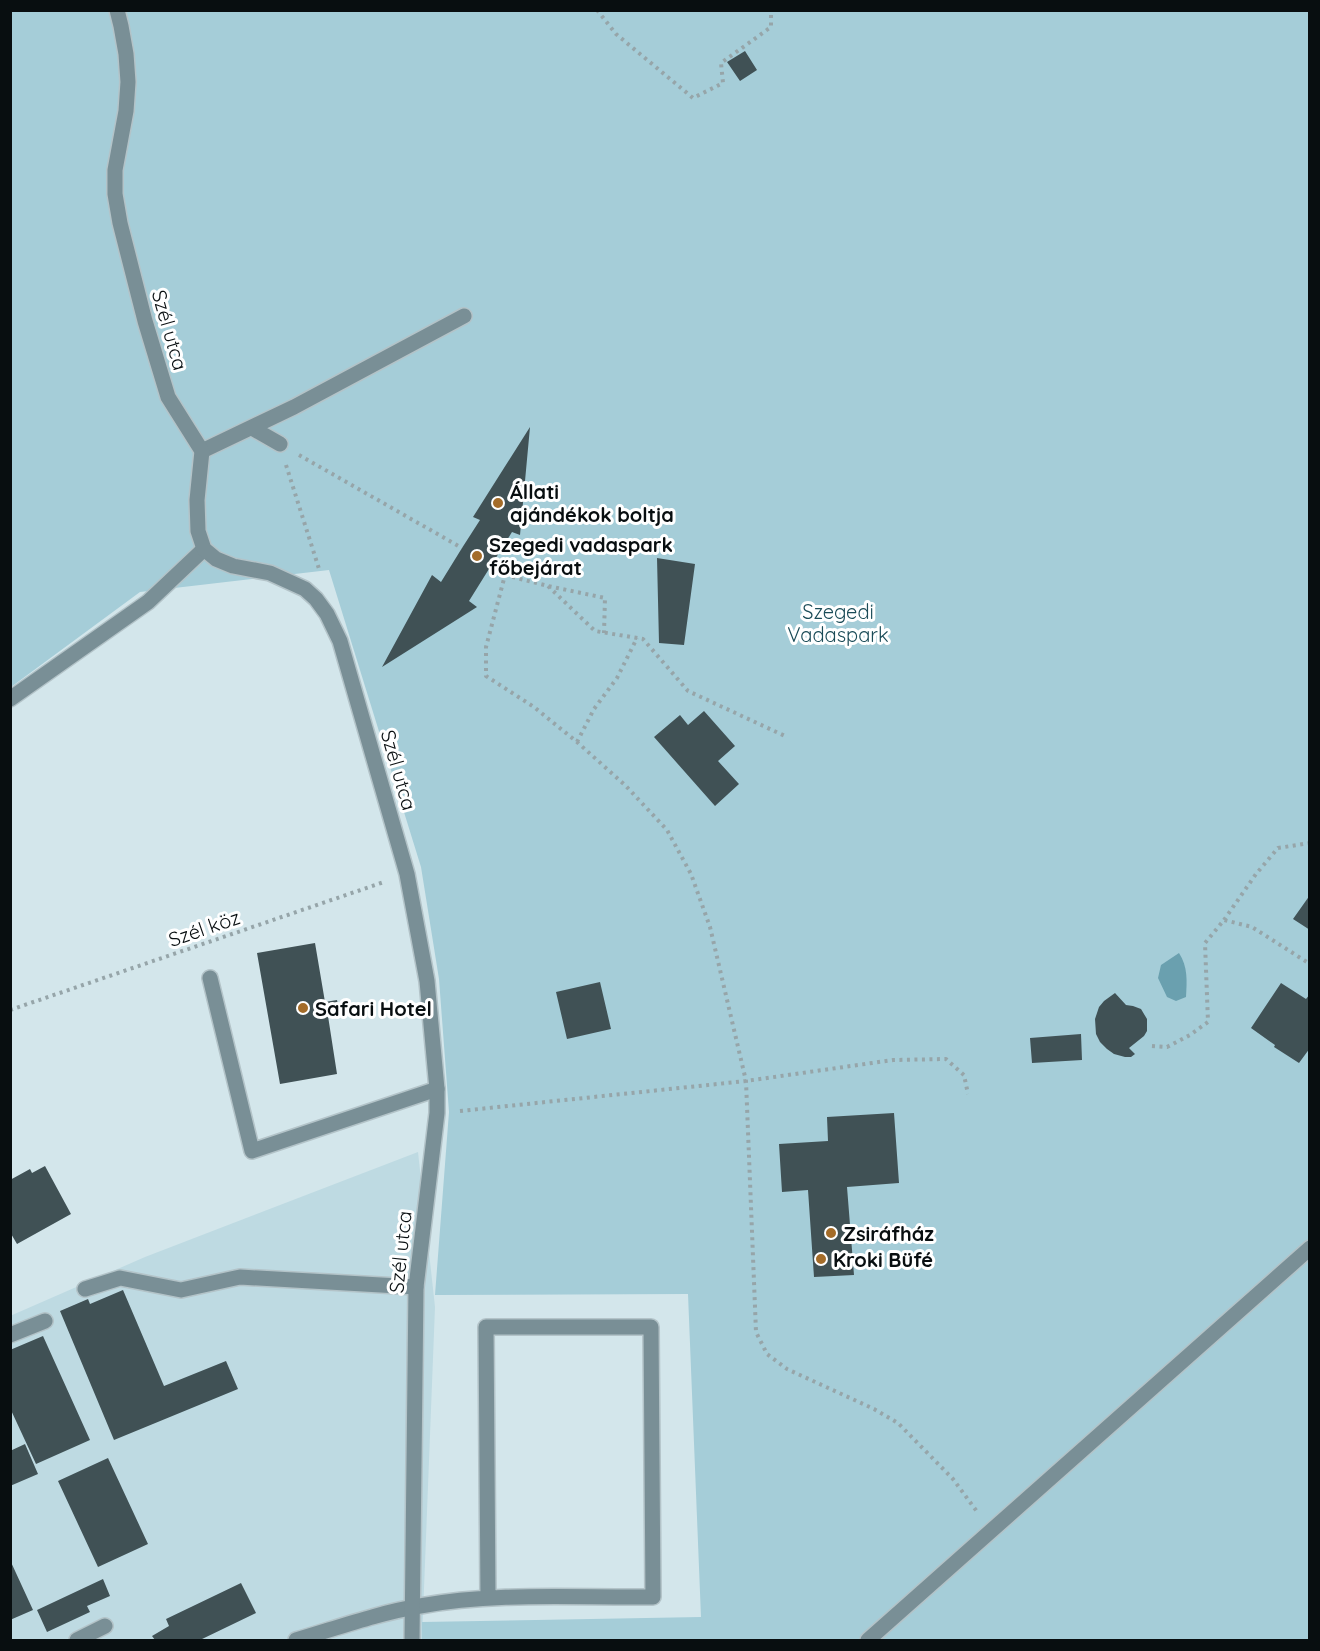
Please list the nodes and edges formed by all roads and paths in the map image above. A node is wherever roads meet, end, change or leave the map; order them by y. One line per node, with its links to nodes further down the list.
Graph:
1 (117, 10): 7 (street, Szél utca)
2 (597, 10): 3 (path)
3 (771, 10)
4 (464, 316): 5 (street)
5 (252, 428): 6 (street); 7 (street)
6 (280, 444): 8 (path); 13 (path)
7 (202, 452): 9 (street)
8 (462, 548)
9 (204, 549): 13 (street, Szél utca); 16 (street)
10 (492, 564): 11 (path)
11 (506, 574): 12 (path); 18 (path)
12 (548, 586): 14 (path); 14 (path)
13 (327, 614): 20 (street, Szél utca)
14 (604, 633): 15 (path)
15 (637, 638): 17 (path); 18 (path)
16 (10, 699)
17 (785, 736)
18 (577, 742): 26 (path)
19 (1310, 843): 21 (path)
20 (407, 874): 24 (path, Szél köz); 27 (street, Szél utca)
21 (1224, 920): 22 (path); 25 (path)
22 (1310, 964)
23 (210, 978): 27 (street)
24 (10, 1010)
25 (1152, 1046)
26 (746, 1081): 28 (path); 29 (path); 35 (path)
27 (437, 1089): 29 (street, Szél utca)
28 (968, 1094)
29 (437, 1113): 31 (street, Szél utca)
30 (1310, 1248): 35 (street)
31 (416, 1287): 32 (street); 37 (street, Szél utca)
32 (85, 1289)
33 (45, 1320): 34 (street)
34 (10, 1335)
35 (992, 1530): 42 (street)
36 (488, 1598): 36 (street); 37 (street)
37 (413, 1607): 40 (street); 41 (street, Szél utca)
38 (105, 1626): 39 (street)
39 (76, 1641)
40 (296, 1641)
41 (412, 1641)
42 (868, 1641)

